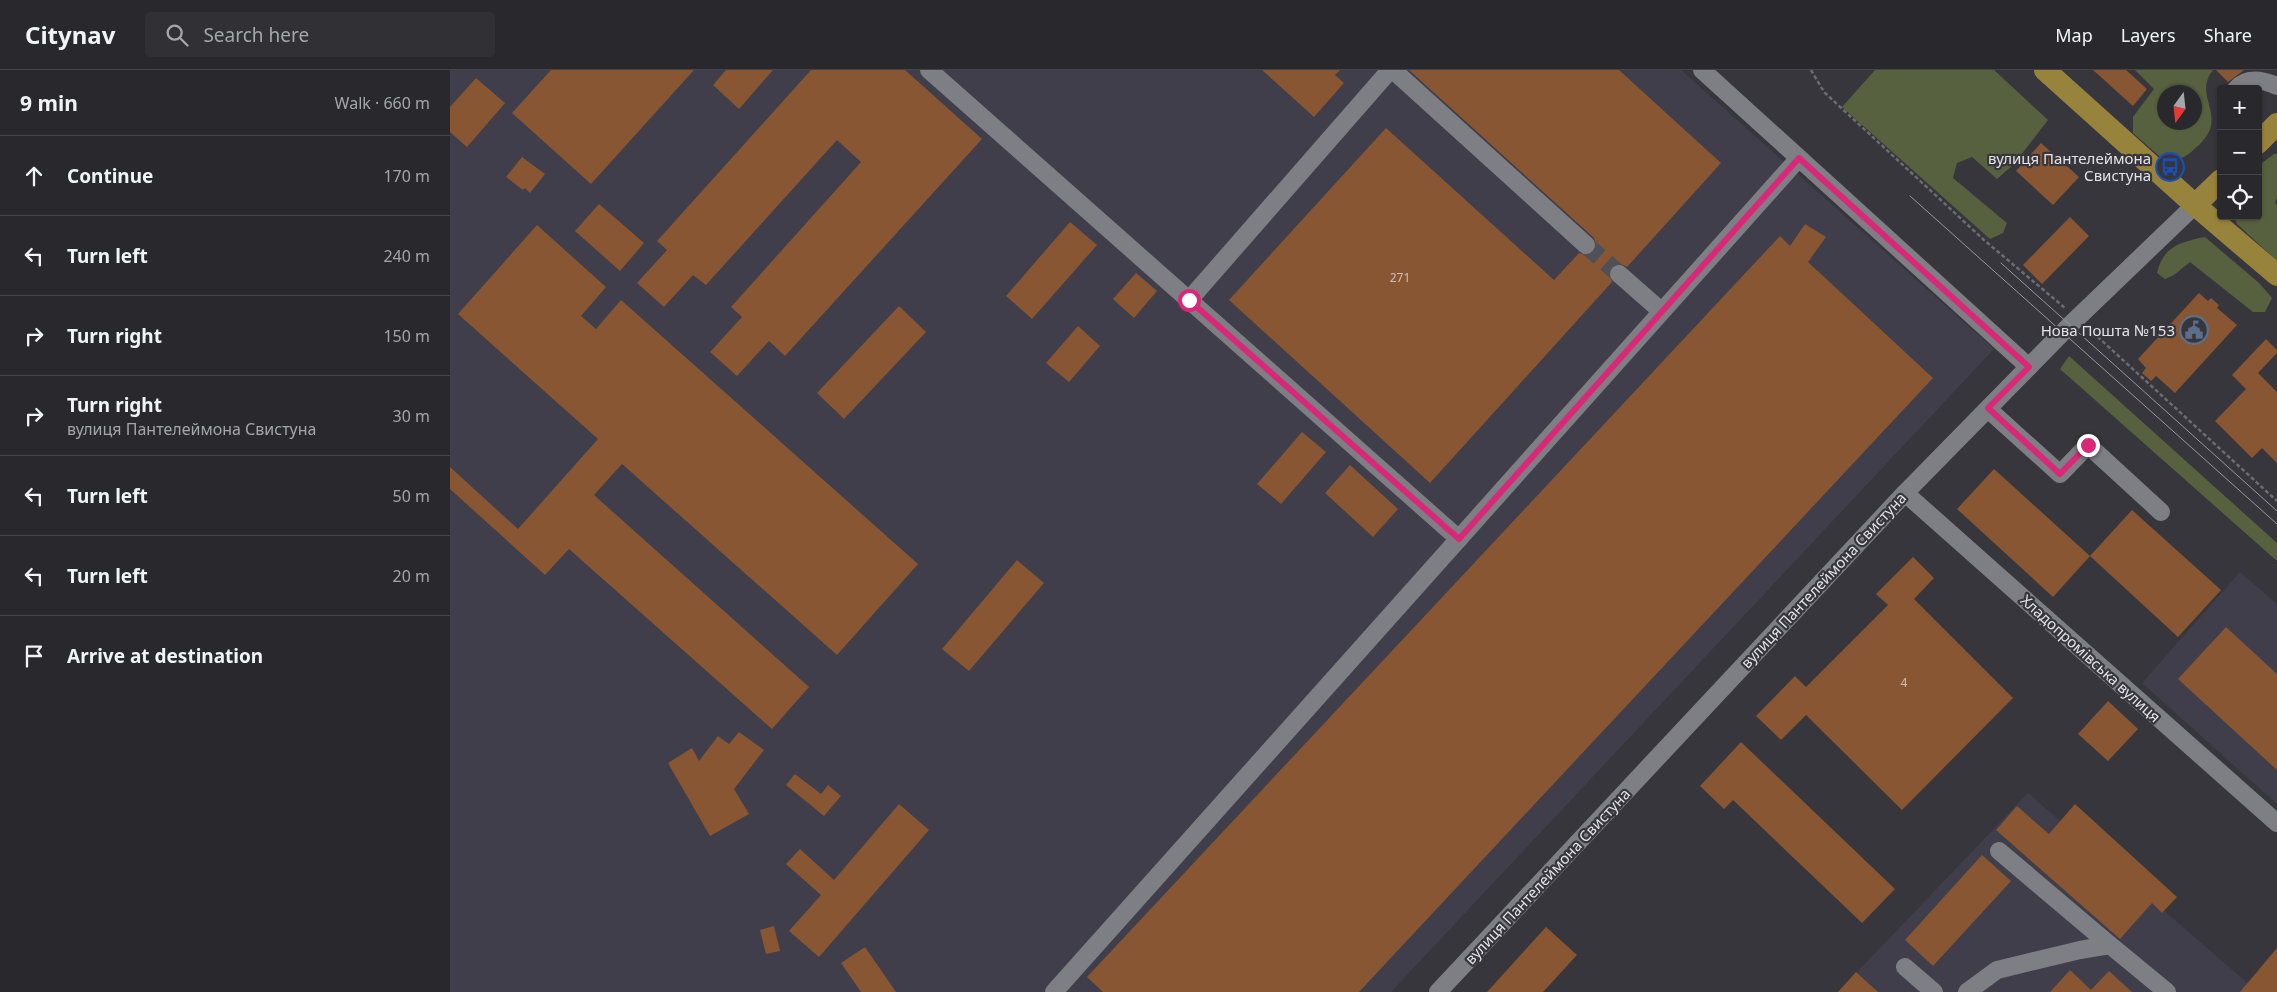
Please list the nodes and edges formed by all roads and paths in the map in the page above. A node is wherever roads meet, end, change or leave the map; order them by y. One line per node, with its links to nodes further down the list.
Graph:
1 (929, 70): 16 (street)
2 (1391, 70): 13 (street); 16 (street)
3 (1702, 70): 10 (street)
4 (1811, 70): 18 (path)
5 (2045, 70): 12 (main road)
6 (2242, 85): 7 (street)
7 (2277, 86)
8 (2277, 124): 9 (main road)
9 (2262, 139)
10 (1799, 158): 19 (street); 24 (street)
11 (2217, 184): 12 (main road, вулиця Пантелеймона Свистуна)
12 (2194, 205): 15 (main road); 18 (street, вулиця Пантелеймона Свистуна)
13 (1586, 245)
14 (1620, 274): 17 (street)
15 (2277, 275)
16 (1189, 300): 24 (street)
17 (1660, 310)
18 (2077, 319): 19 (street, вулиця Пантелеймона Свистуна); 22 (path)
19 (2029, 367): 20 (street, вулиця Пантелеймона Свистуна)
20 (1988, 408): 21 (street, вулиця Пантелеймона Свистуна); 23 (street)
21 (1905, 493): 25 (street, Хладопромівська вулиця); 30 (street, вулиця Пантелеймона Свистуна)
22 (2277, 501)
23 (2161, 512)
24 (1459, 539): 29 (street)
25 (2277, 824)
26 (1999, 851): 27 (street)
27 (2110, 945): 32 (street); 33 (street)
28 (1905, 967): 31 (street)
29 (1054, 992)
30 (1438, 992)
31 (1934, 992)
32 (1967, 992)
33 (2167, 992)

